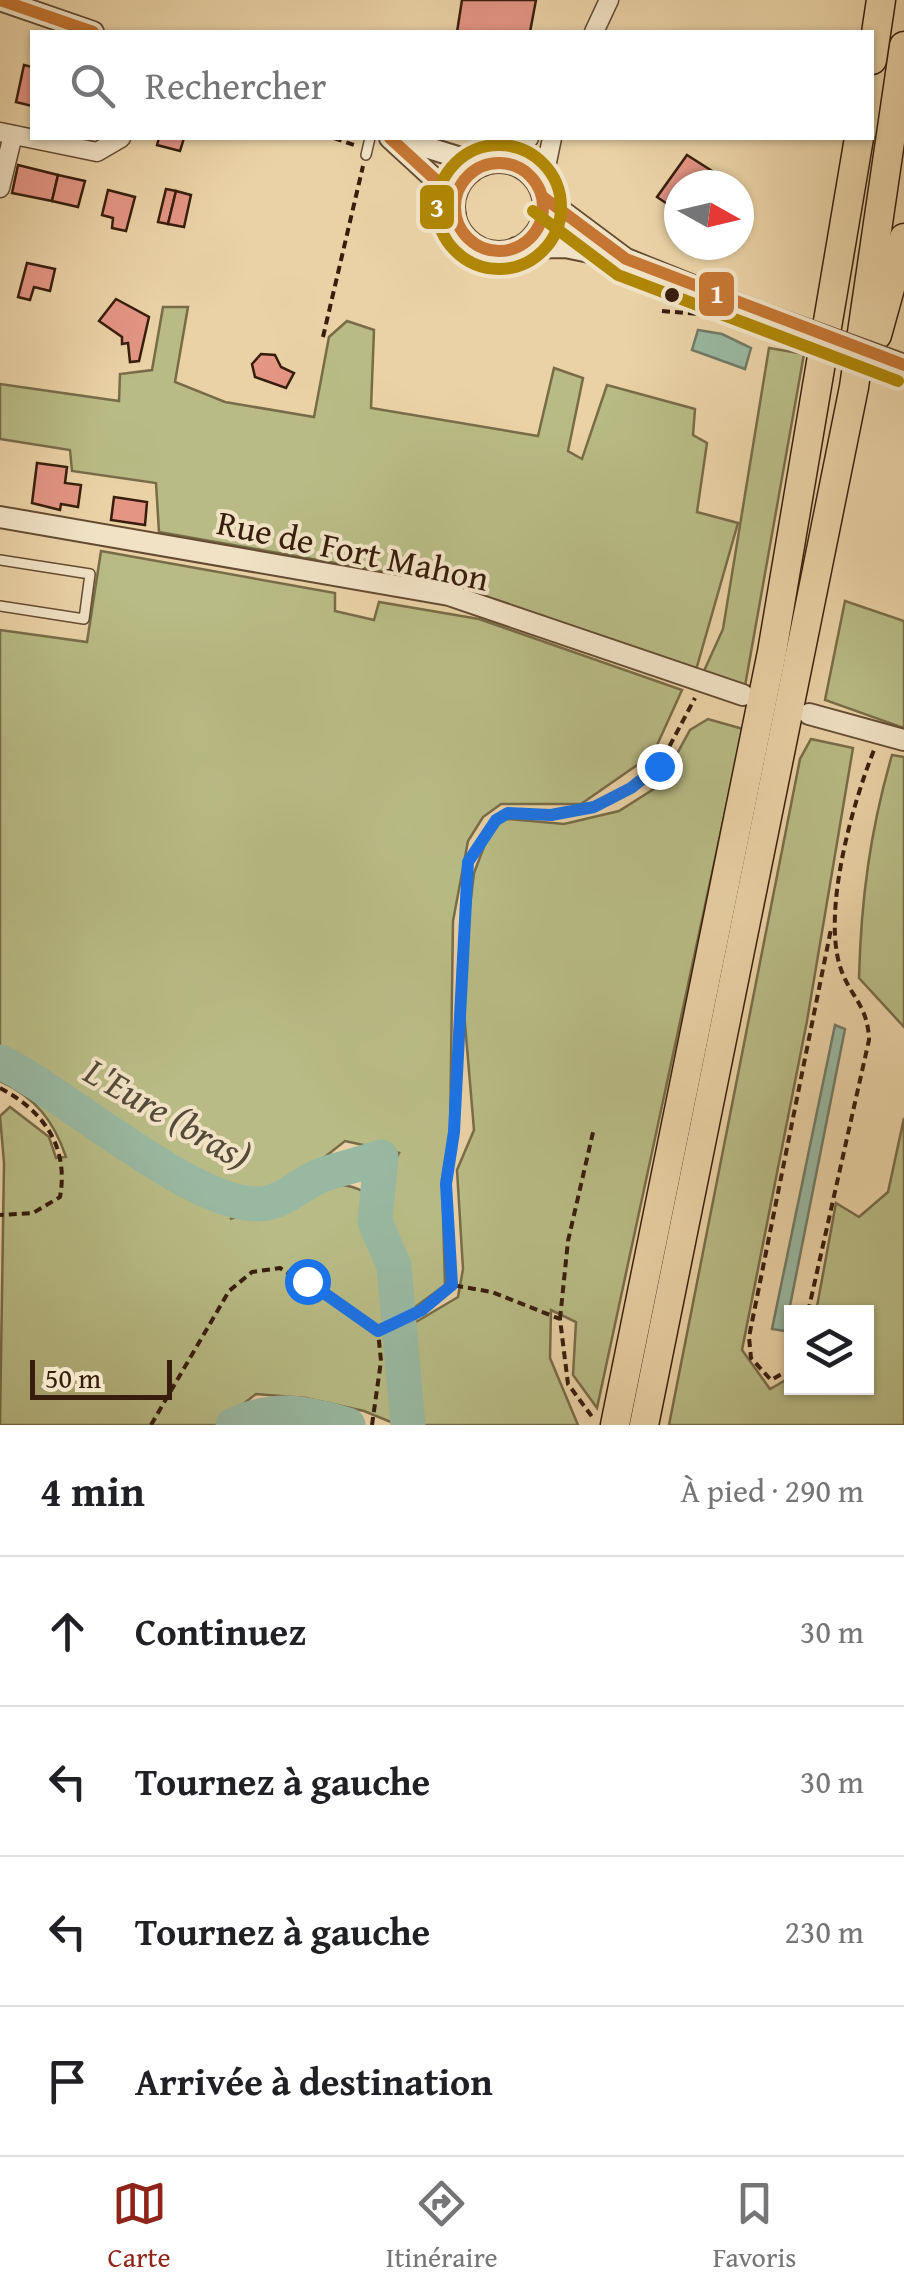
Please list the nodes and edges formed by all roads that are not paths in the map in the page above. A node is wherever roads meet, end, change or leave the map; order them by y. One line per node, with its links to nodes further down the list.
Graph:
1 (0, 0): 4 (street)
2 (609, 0): 5 (street)
3 (882, 0): 7 (main road)
4 (87, 30)
5 (595, 30)
6 (904, 46): 26 (main road)
7 (874, 48)
8 (6, 133): 19 (street)
9 (40, 140): 10 (street)
10 (118, 140)
11 (370, 140): 17 (lane)
12 (395, 140): 21 (street)
13 (400, 140): 18 (street)
14 (526, 140): 18 (street)
15 (552, 140): 20 (street)
16 (859, 140): 33 (main road)
17 (366, 155)
18 (488, 164): 20 (street); 21 (street)
19 (0, 188)
20 (542, 194): 23 (street); 24 (street)
21 (455, 214): 23 (street)
22 (904, 238): 26 (main road)
23 (516, 248): 24 (street)
24 (626, 259): 25 (street, bridge)
25 (904, 366)
26 (854, 387): 33 (main road)
27 (0, 517): 30 (street, Rue de Fort Mahon)
28 (0, 560): 29 (lane)
29 (0, 606)
30 (743, 695)
31 (809, 714): 32 (street)
32 (894, 737)
33 (643, 1357): 34 (main road); 35 (main road)
34 (615, 1425)
35 (644, 1425)

